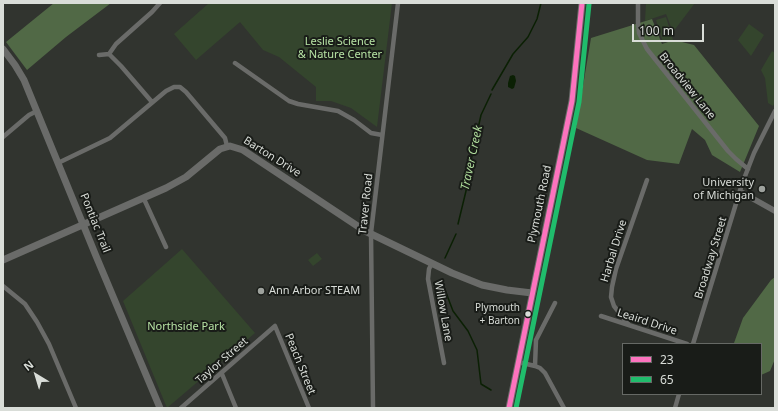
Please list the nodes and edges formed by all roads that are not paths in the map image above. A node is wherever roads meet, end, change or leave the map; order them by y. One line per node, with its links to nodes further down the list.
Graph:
1 (160, 3): 6 (street)
2 (398, 3): 12 (street, Traver Road)
3 (582, 3): 27 (main road, Plymouth Road)
4 (638, 3): 16 (street, Broadview Lane)
5 (3, 49): 10 (main road, Pontiac Trail)
6 (109, 54): 7 (street); 9 (street)
7 (99, 55)
8 (235, 63): 12 (street)
9 (152, 102): 14 (street); 15 (street)
10 (37, 111): 13 (street); 15 (main road, Pontiac Trail)
11 (775, 111): 16 (street, Broadway Street)
12 (382, 135): 22 (street, Traver Road)
13 (3, 137)
14 (228, 146): 19 (main road, Barton Drive); 22 (main road, Barton Drive)
15 (58, 162): 21 (main road, Pontiac Trail)
16 (748, 169): 18 (street, Broadway Street)
17 (647, 180): 30 (street, Harbal Drive)
18 (740, 192): 20 (street); 33 (street, Broadway Street)
19 (144, 199): 21 (main road, Barton Drive); 23 (street)
20 (775, 211)
21 (84, 224): 24 (main road, Barton Drive); 40 (main road, Pontiac Trail)
22 (371, 233): 25 (main road, Barton Drive); 44 (street, Traver Road)
23 (166, 248)
24 (3, 260)
25 (432, 263): 27 (main road, Barton Drive); 35 (street, Willow Lane)
26 (3, 286): 39 (street)
27 (532, 294): 34 (main road, Plymouth Road)
28 (555, 303): 36 (street)
29 (601, 316): 30 (street, Leaird Drive)
30 (630, 325): 32 (street, Leaird Drive)
31 (275, 326): 37 (street, Taylor Street); 43 (street, Peach Street)
32 (684, 343)
33 (693, 343)
34 (518, 362): 36 (street); 45 (main road, Plymouth Road)
35 (444, 363)
36 (535, 366): 46 (street)
37 (222, 374): 41 (street, Taylor Street); 42 (street)
38 (679, 395): 47 (street)
39 (76, 408)
40 (160, 408)
41 (181, 408)
42 (236, 408)
43 (309, 408)
44 (373, 408)
45 (509, 408)
46 (564, 408)
47 (674, 408)

